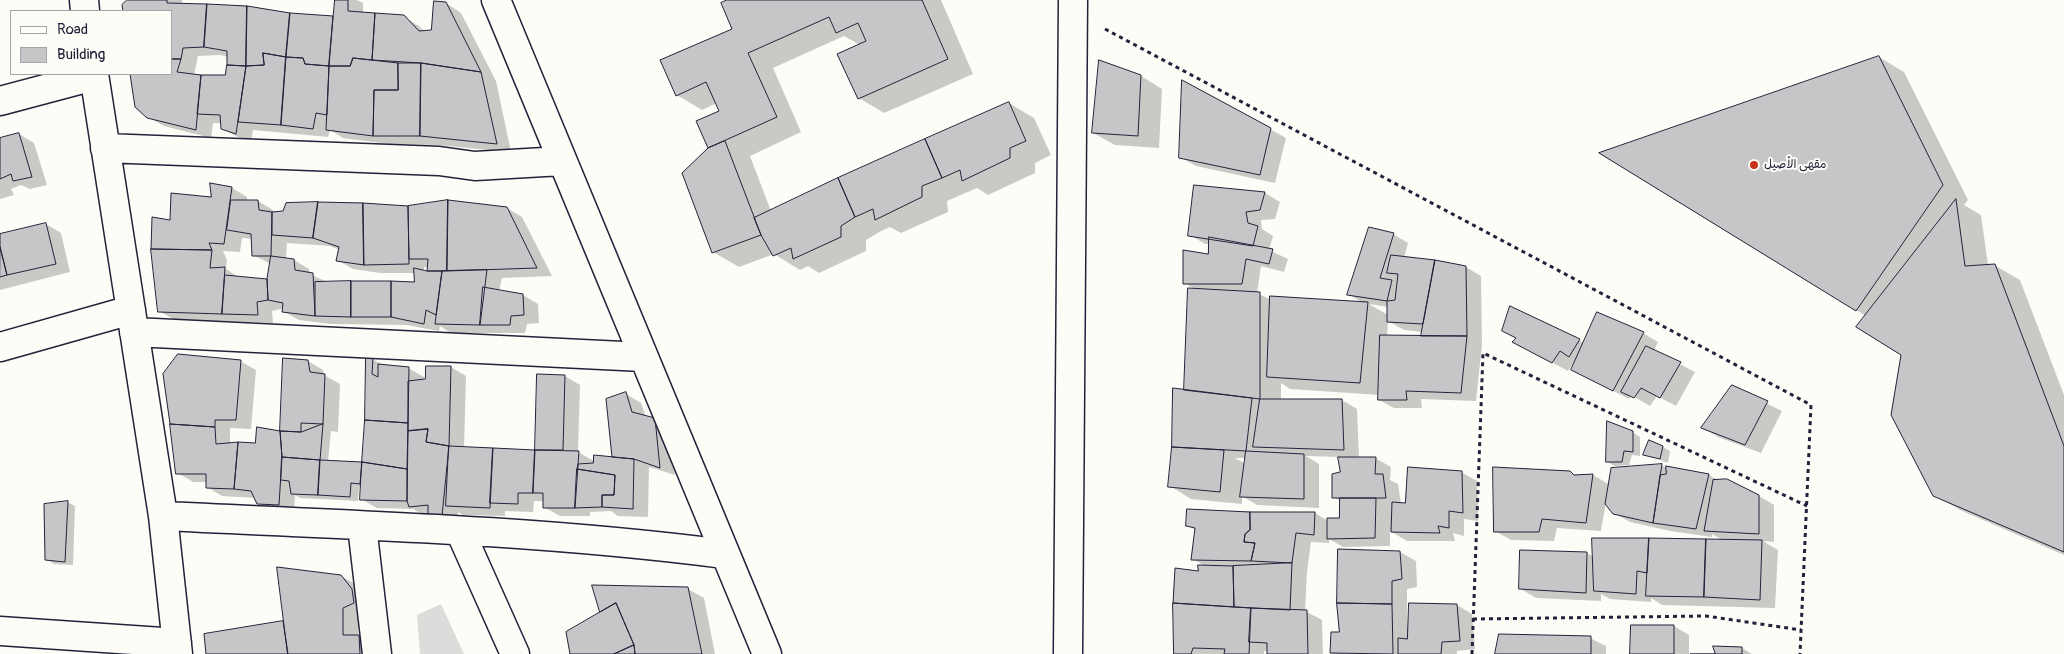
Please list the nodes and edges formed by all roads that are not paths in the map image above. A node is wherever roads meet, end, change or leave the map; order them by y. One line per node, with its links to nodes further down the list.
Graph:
1 (496, 0): 6 (street)
2 (1068, 4): 19 (street)
3 (94, 75): 4 (street); 5 (street)
4 (0, 101)
5 (105, 148): 6 (street); 7 (street)
6 (562, 161): 9 (street)
7 (133, 321): 8 (street); 9 (street); 10 (street)
8 (0, 347)
9 (643, 357): 13 (street)
10 (164, 516): 11 (street); 15 (street)
11 (362, 526): 12 (street); 16 (street)
12 (460, 531): 13 (street); 17 (street)
13 (724, 554): 18 (street)
14 (0, 631): 15 (street)
15 (177, 648)
16 (377, 654)
17 (514, 654)
18 (768, 654)
19 (1068, 654)

